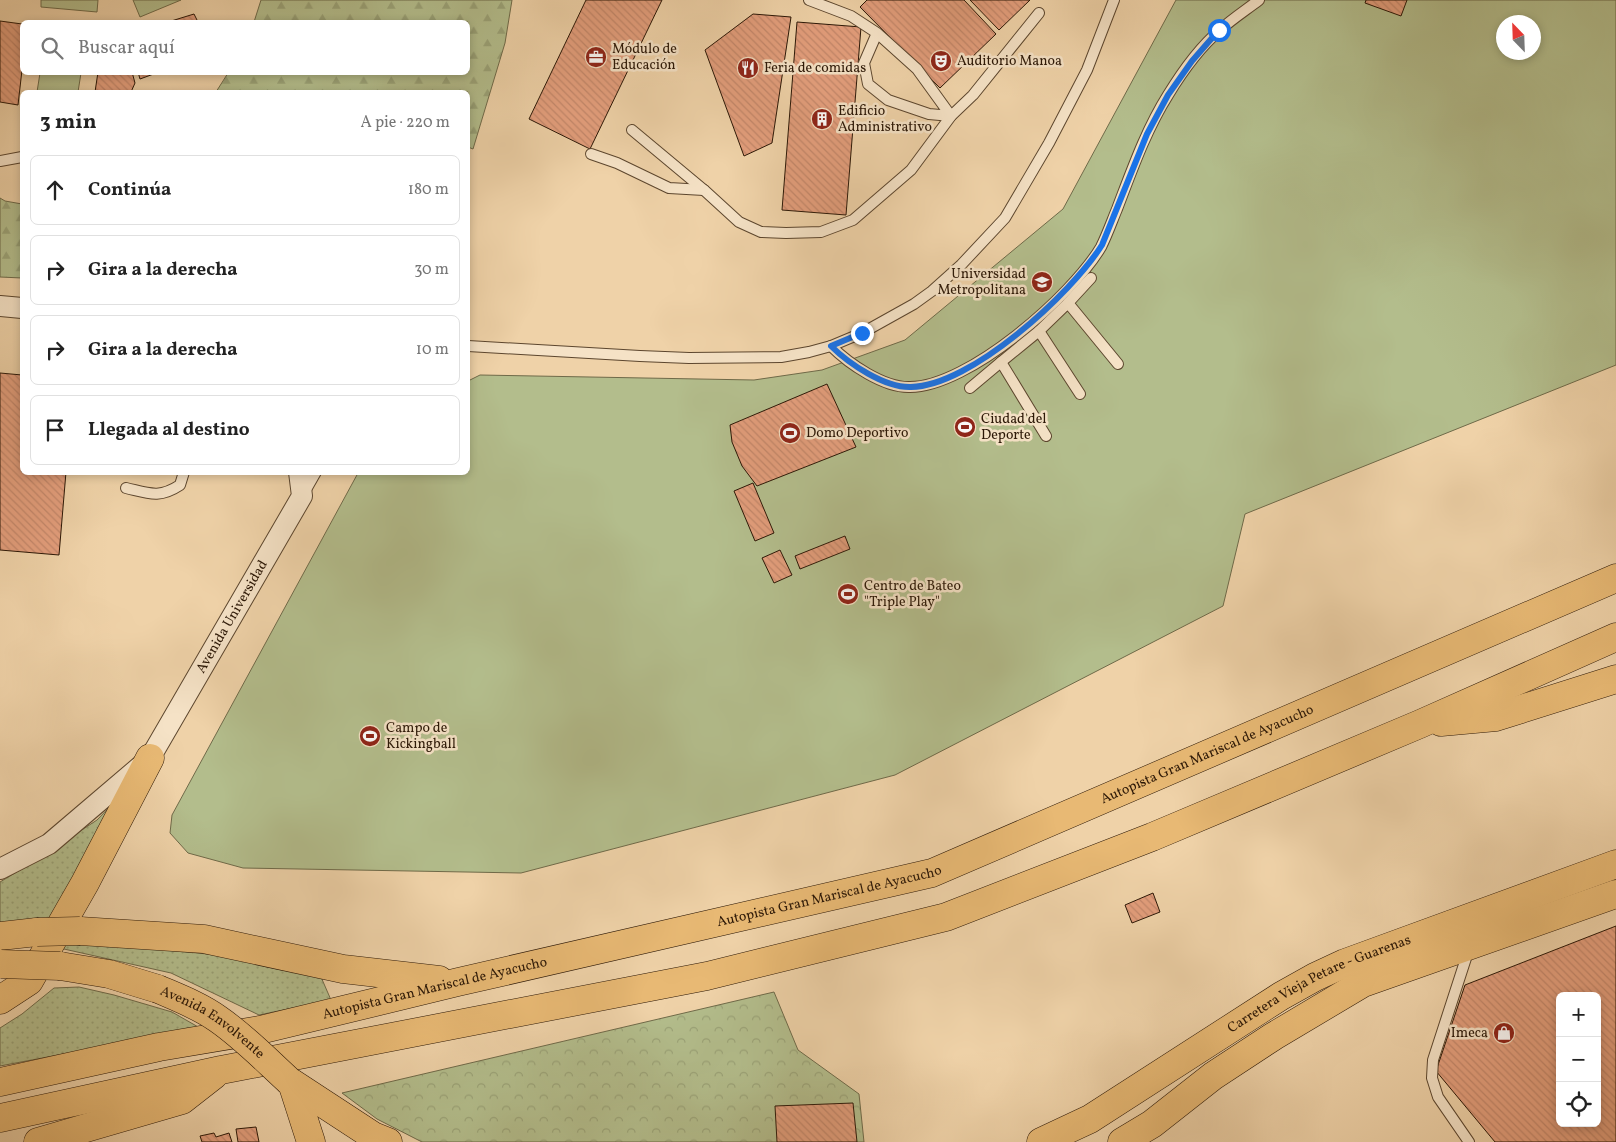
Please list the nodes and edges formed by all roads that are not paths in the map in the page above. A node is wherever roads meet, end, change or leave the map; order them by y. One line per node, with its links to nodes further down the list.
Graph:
1 (809, 0): 5 (lane)
2 (827, 0): 5 (lane)
3 (1114, 0): 20 (lane)
4 (1259, 0): 20 (lane)
5 (840, 12): 7 (lane)
6 (1040, 13): 8 (lane)
7 (877, 33): 8 (lane); 8 (lane)
8 (951, 116): 13 (lane)
9 (632, 130): 13 (lane)
10 (591, 154): 13 (lane)
11 (20, 157): 12 (lane)
12 (0, 161)
13 (704, 190)
14 (1091, 278): 15 (lane)
15 (1068, 303): 18 (lane); 22 (lane)
16 (0, 306): 17 (street)
17 (20, 308)
18 (1039, 331): 21 (lane); 24 (lane)
19 (470, 346): 20 (lane)
20 (831, 346)
21 (1001, 362): 23 (lane); 25 (lane)
22 (1118, 364)
23 (970, 388)
24 (1080, 394)
25 (1046, 436)
26 (183, 475): 29 (lane)
27 (299, 475): 30 (street)
28 (314, 475): 30 (lane)
29 (126, 488)
30 (302, 496): 35 (street, Avenida Universidad)
31 (1616, 578): 42 (main road, Autopista Gran Mariscal de Ayacucho)
32 (1616, 637): 34 (main road)
33 (1616, 679): 34 (main road)
34 (1420, 724): 44 (main road)
35 (150, 758): 37 (street, Avenida Universidad); 43 (main road)
36 (1616, 864): 52 (main road, Carretera Vieja Petare - Guarenas)
37 (0, 869)
38 (1616, 894): 40 (main road, Carretera Vieja Petare - Guarenas)
39 (0, 936): 42 (main road, bridge)
40 (1470, 946): 48 (main road, Carretera Vieja Petare - Guarenas); 53 (lane)
41 (1, 964): 46 (main road, Avenida Envolvente, bridge)
42 (458, 982): 45 (main road, Autopista Gran Mariscal de Ayacucho)
43 (0, 1000)
44 (221, 1070): 47 (main road); 49 (main road)
45 (0, 1082)
46 (291, 1084): 50 (main road); 51 (main road)
47 (0, 1118)
48 (1128, 1141)
49 (38, 1142)
50 (311, 1142)
51 (388, 1142)
52 (1040, 1142)
53 (1469, 1142)

